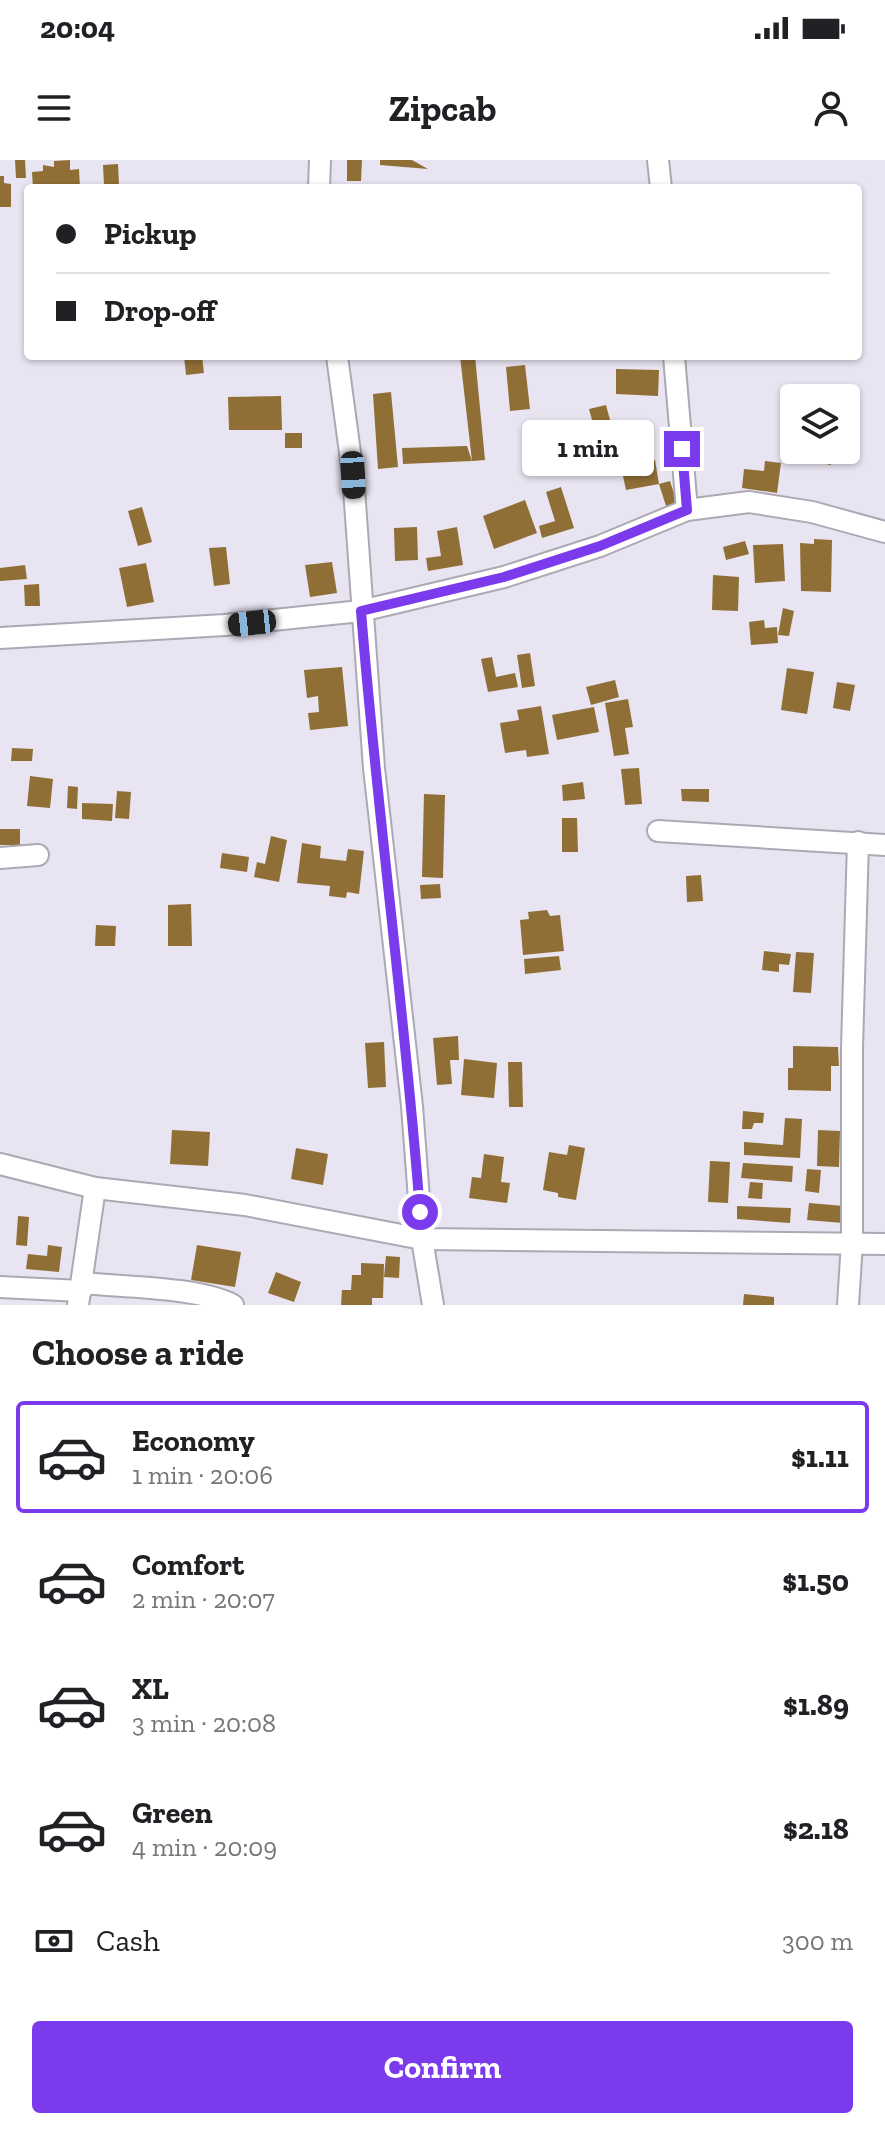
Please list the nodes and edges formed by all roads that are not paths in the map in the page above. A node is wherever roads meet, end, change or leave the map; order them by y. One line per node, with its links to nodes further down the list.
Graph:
1 (320, 160): 3 (street)
2 (658, 160): 4 (street)
3 (319, 184)
4 (661, 184)
5 (338, 360): 9 (street)
6 (674, 360): 7 (street)
7 (687, 510): 8 (street); 9 (street)
8 (885, 532)
9 (361, 611): 10 (street); 18 (street)
10 (0, 638)
11 (658, 831): 12 (street)
12 (858, 842): 13 (street); 19 (street)
13 (885, 845)
14 (38, 855): 15 (street)
15 (0, 858)
16 (0, 1164): 17 (street)
17 (95, 1188): 18 (street); 22 (street)
18 (422, 1239): 19 (street); 24 (street)
19 (852, 1242): 20 (street); 25 (street)
20 (885, 1244)
21 (0, 1287): 22 (street)
22 (80, 1293): 23 (street)
23 (233, 1305)
24 (433, 1305)
25 (848, 1305)

